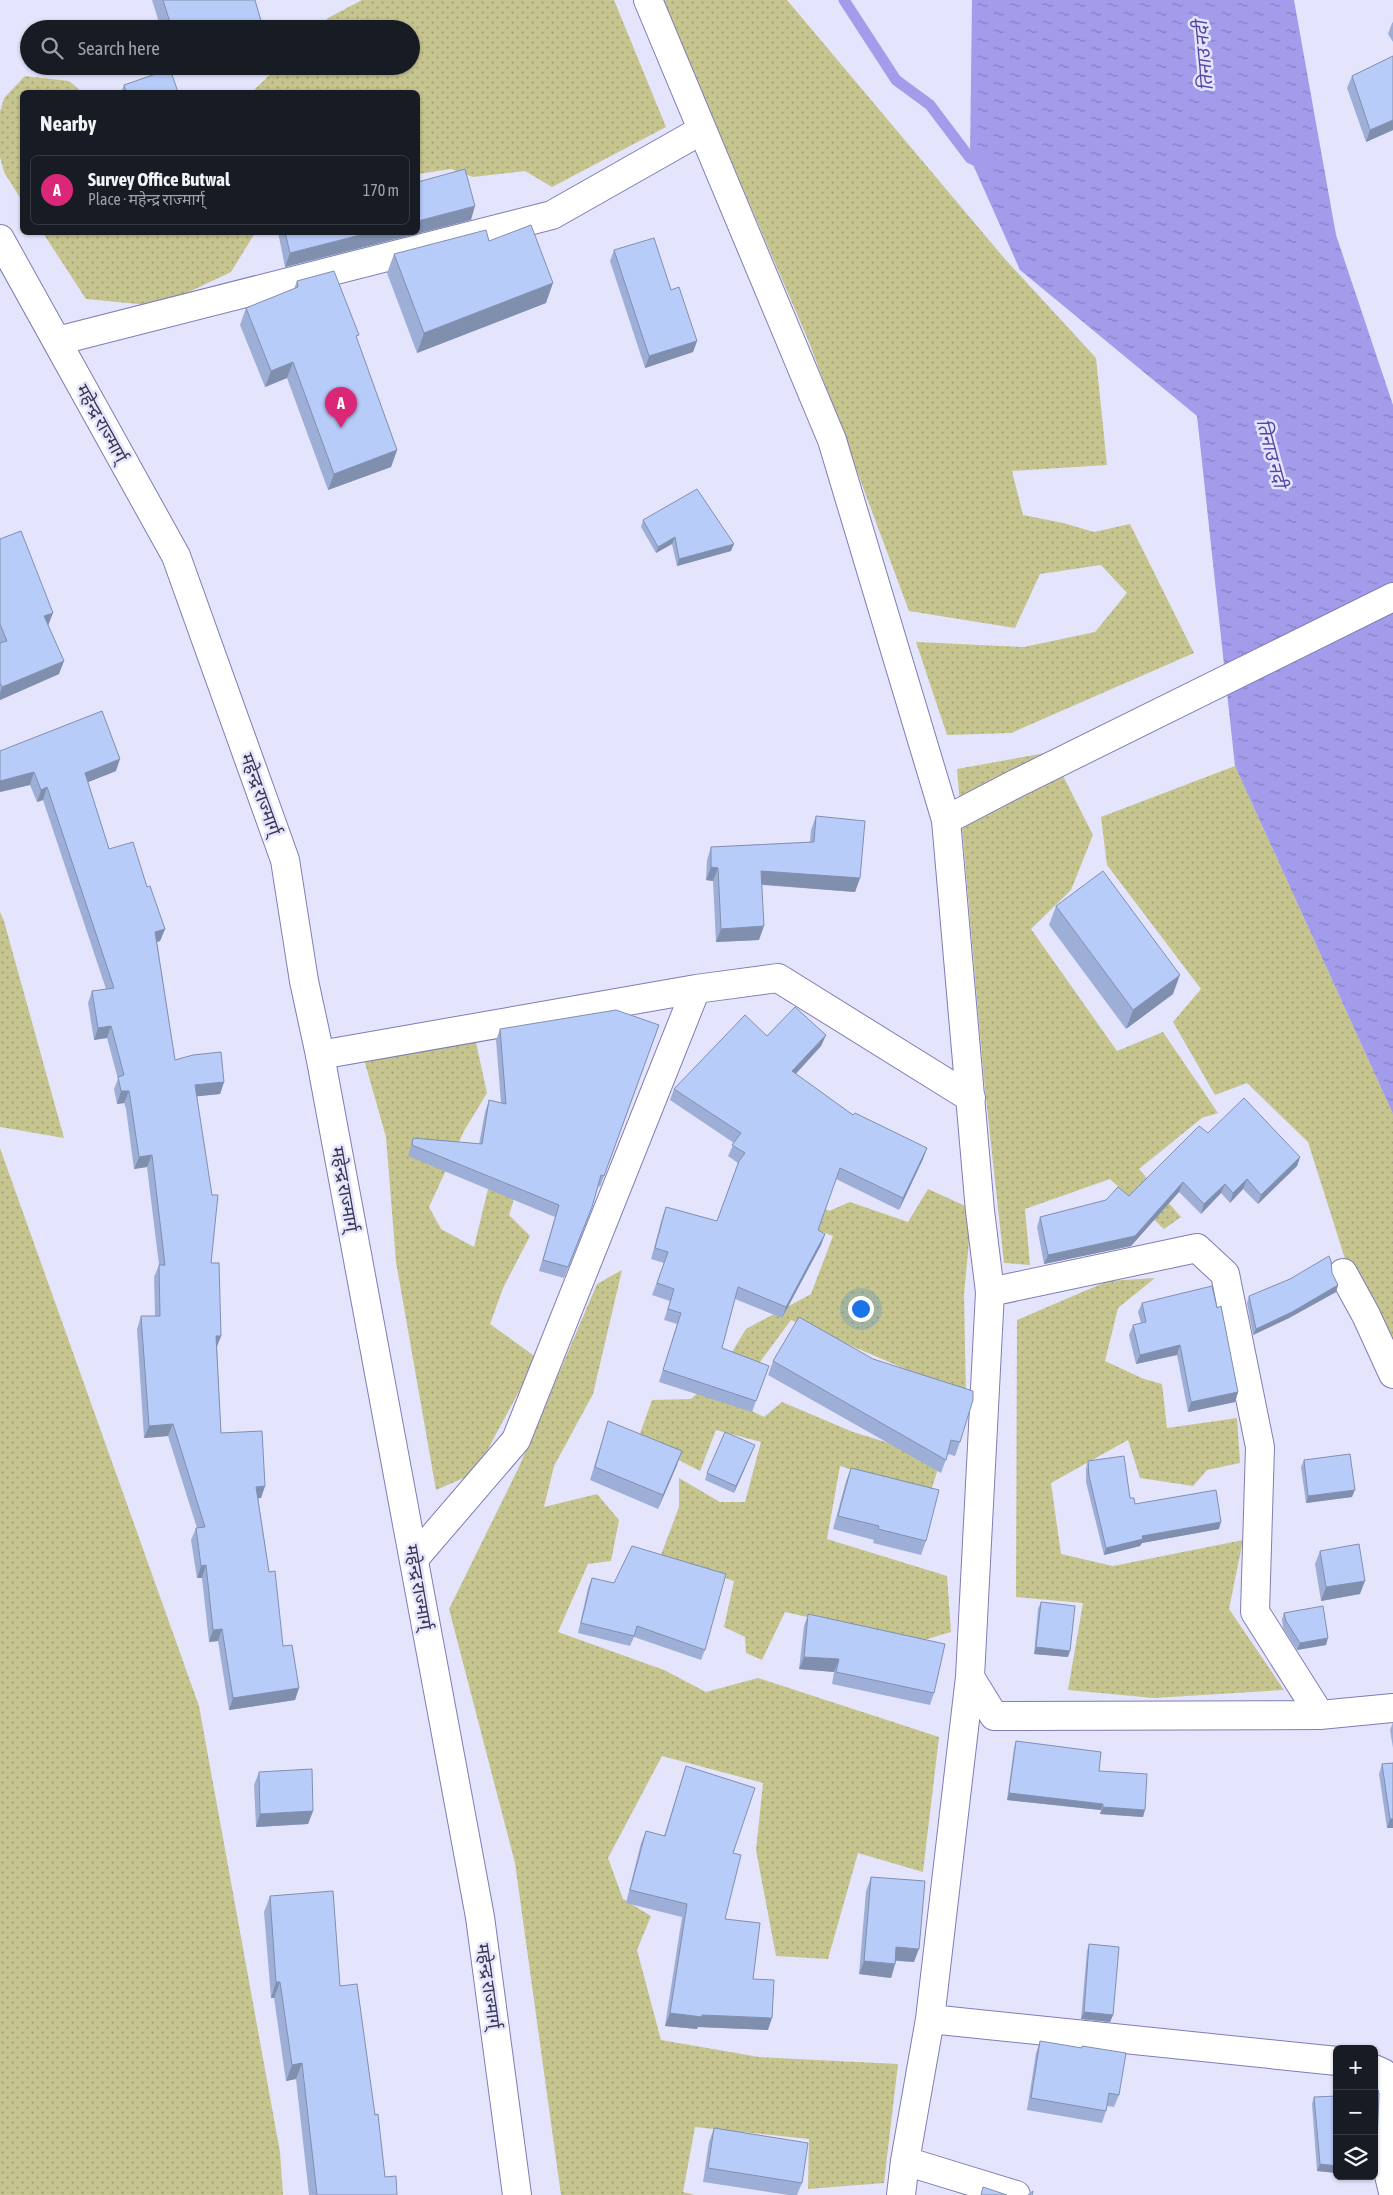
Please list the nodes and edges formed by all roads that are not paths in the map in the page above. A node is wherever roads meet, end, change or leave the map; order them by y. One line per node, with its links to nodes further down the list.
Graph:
1 (648, 0): 2 (main road)
2 (702, 130): 4 (main road); 6 (main road)
3 (0, 239): 4 (main road, महेन्द्र राज्मार्ग्)
4 (57, 341): 8 (main road, महेन्द्र राज्मार्ग्)
5 (1393, 597): 6 (main road)
6 (946, 820): 9 (main road)
7 (696, 989): 8 (main road); 9 (main road); 13 (main road)
8 (320, 1055): 13 (main road, महेन्द्र राज्मार्ग्)
9 (970, 1098): 11 (main road)
10 (1343, 1273): 12 (main road)
11 (990, 1292): 14 (main road); 16 (main road)
12 (1393, 1374)
13 (414, 1559): 24 (main road, महेन्द्र राज्मार्ग्)
14 (970, 1677): 16 (main road); 17 (main road)
15 (1393, 1708): 16 (main road)
16 (1320, 1715)
17 (930, 2019): 18 (main road); 22 (main road)
18 (1333, 2061)
19 (1378, 2071): 20 (main road)
20 (1393, 2086)
21 (1393, 2092): 23 (main road)
22 (905, 2160): 25 (main road); 26 (main road)
23 (1393, 2192)
24 (517, 2195)
25 (901, 2195)
26 (1016, 2195)

